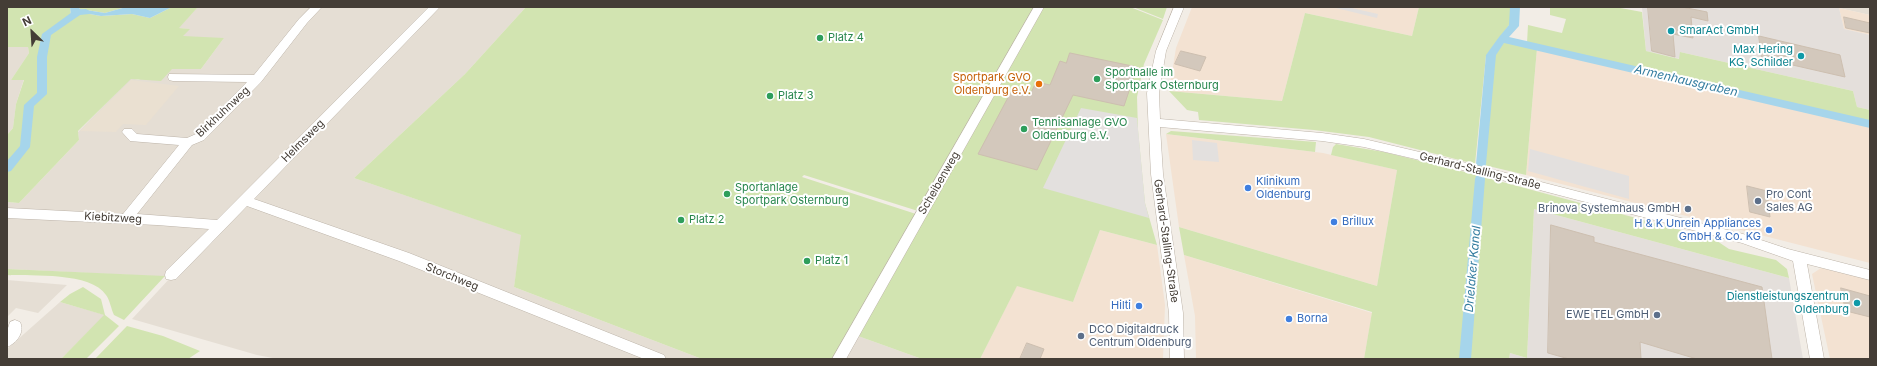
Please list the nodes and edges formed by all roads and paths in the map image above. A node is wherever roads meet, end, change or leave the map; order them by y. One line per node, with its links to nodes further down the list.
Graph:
1 (317, 7): 6 (street, Birkhuhnweg)
2 (435, 7): 10 (street, Helmsweg)
3 (1039, 7): 20 (street, Scheibenweg)
4 (1179, 7): 7 (street, Gerhard-Stalling-Straße)
5 (173, 77): 6 (street, Birkhuhnweg)
6 (257, 79): 9 (street, Birkhuhnweg)
7 (1155, 123): 14 (street, Gerhard-Stalling-Straße); 21 (street, Gerhard-Stalling-Straße)
8 (128, 132): 9 (street, Birkhuhnweg)
9 (188, 142): 12 (street, Birkhuhnweg)
10 (244, 200): 13 (street, Helmsweg); 19 (street, Storchweg)
11 (7, 213): 12 (street, Kiebitzweg)
12 (126, 219): 13 (street, Kiebitzweg)
13 (218, 225): 15 (street, Helmsweg)
14 (1799, 257): 16 (street, Gerhard-Stalling-Straße); 22 (street)
15 (171, 275)
16 (1870, 275)
17 (15, 326): 18 (street)
18 (7, 341)
19 (659, 359)
20 (839, 359)
21 (1177, 359)
22 (1817, 359)

